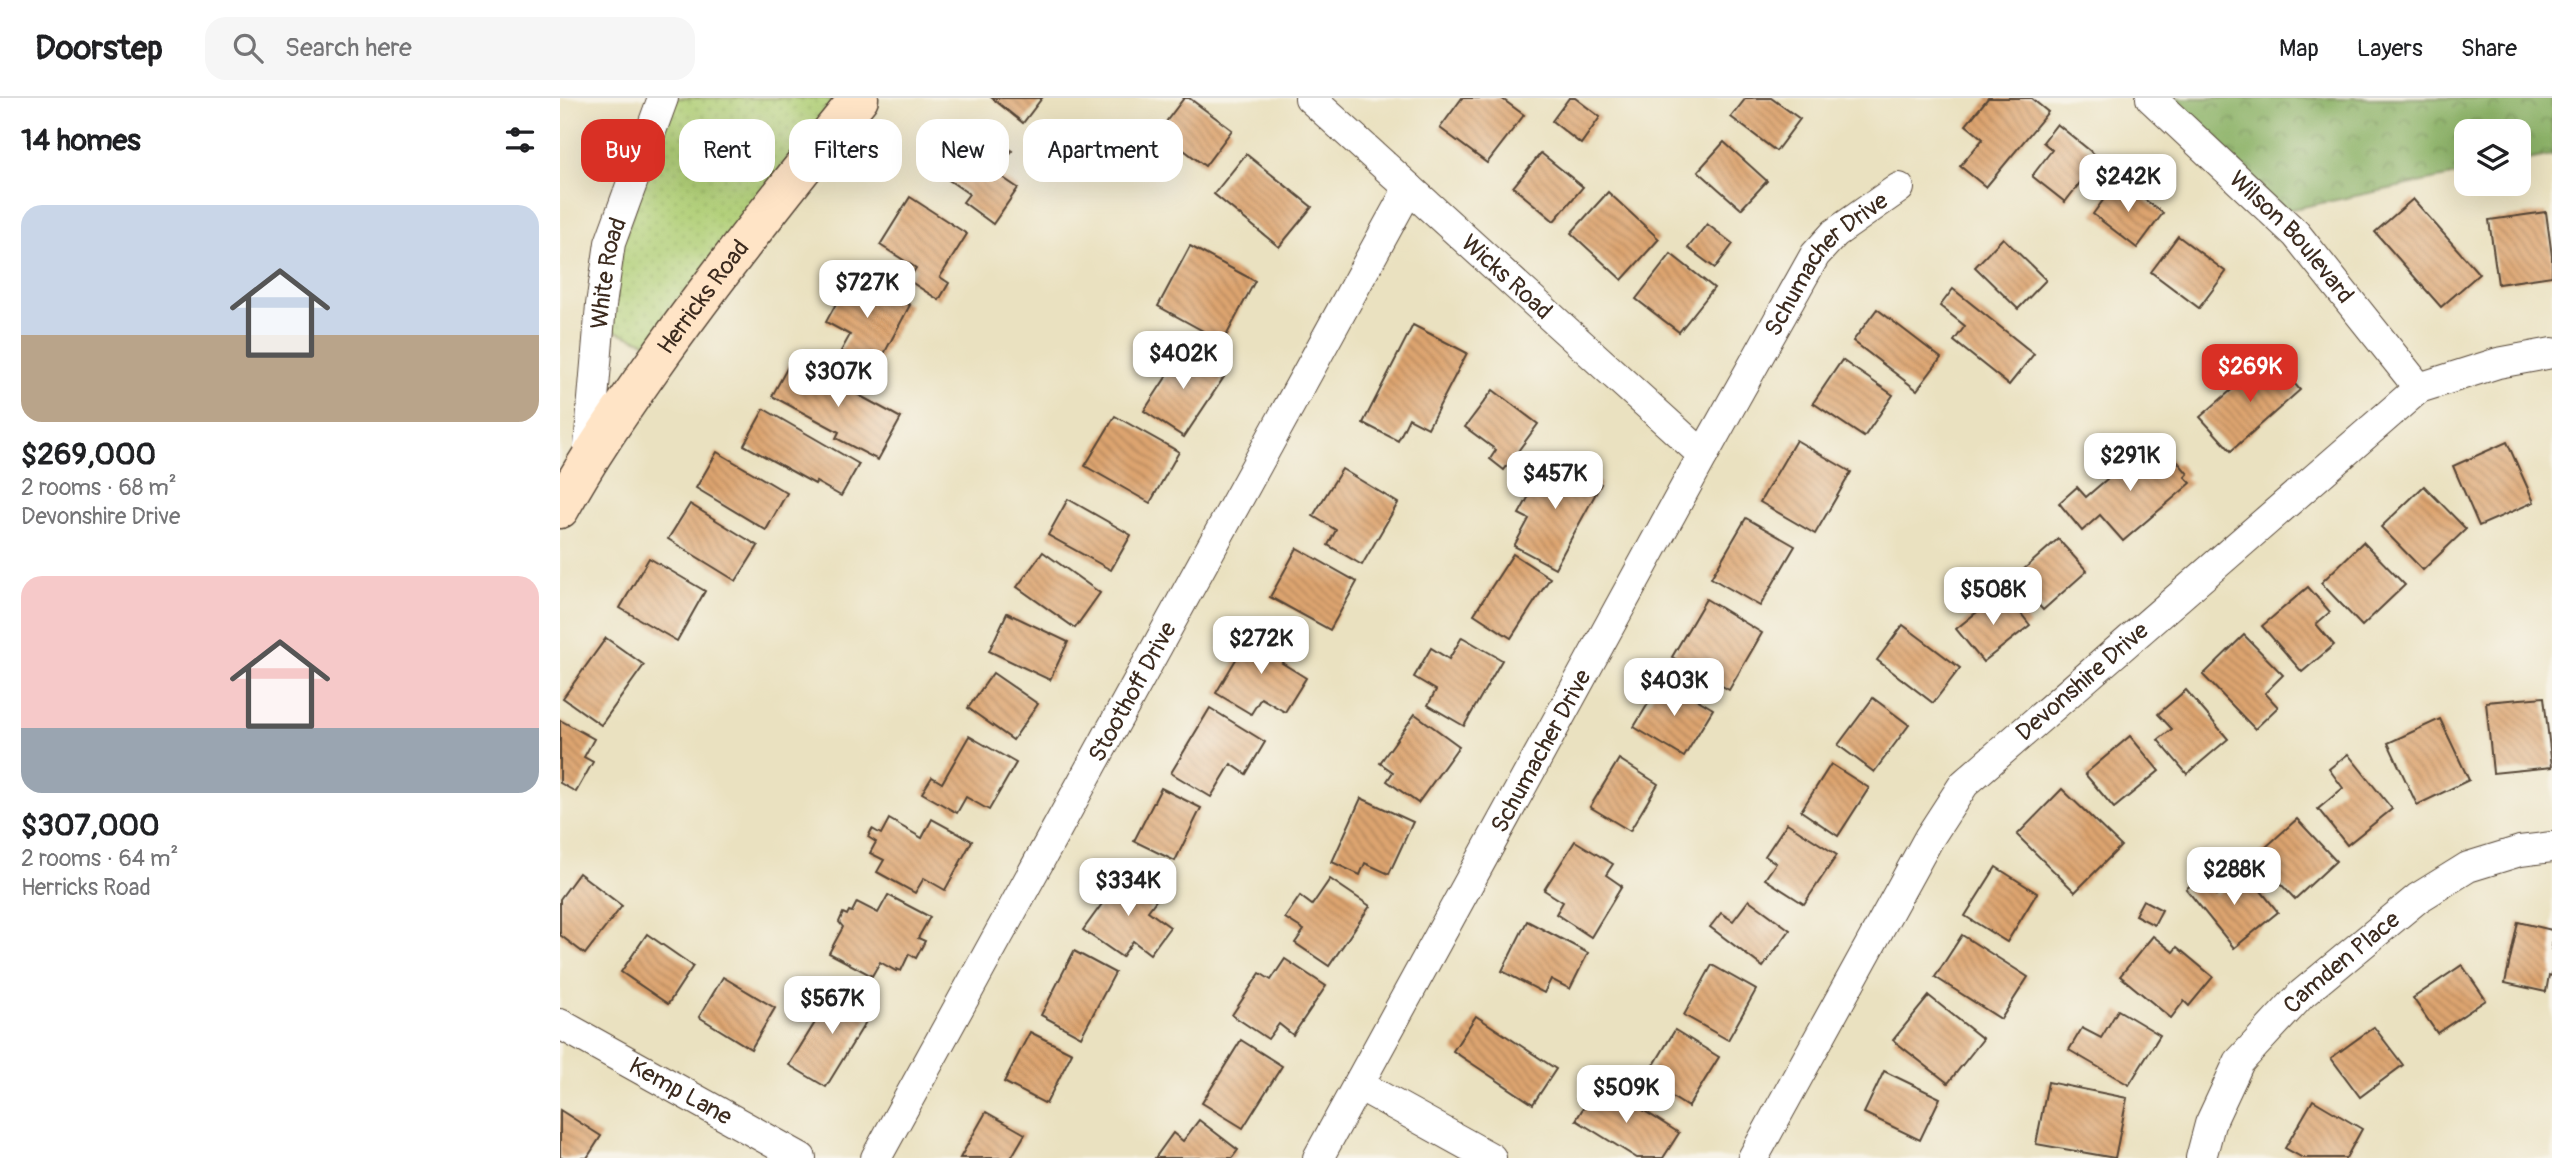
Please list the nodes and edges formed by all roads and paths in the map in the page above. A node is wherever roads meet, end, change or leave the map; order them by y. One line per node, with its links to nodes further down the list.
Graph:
1 (663, 98): 10 (street, White Road)
2 (859, 98): 10 (main road, Herricks Road)
3 (1310, 98): 5 (street, Wicks Road)
4 (2151, 98): 8 (street, Wilson Boulevard)
5 (1409, 188): 9 (street, Wicks Road); 16 (street, Stoothoff Drive)
6 (1899, 188): 9 (street, Schumacher Drive)
7 (2552, 354): 8 (street, Devonshire Drive)
8 (2418, 388): 19 (street, Devonshire Drive)
9 (1703, 455): 14 (street, Schumacher Drive)
10 (588, 458): 11 (main road, Herricks Road)
11 (560, 509)
12 (2552, 847): 20 (street, Camden Place)
13 (560, 1024): 15 (street, Kemp Lane)
14 (1359, 1085): 17 (street, Schumacher Drive); 18 (street)
15 (801, 1158)
16 (876, 1158)
17 (1318, 1158)
18 (1491, 1158)
19 (1753, 1158)
20 (2201, 1158)

